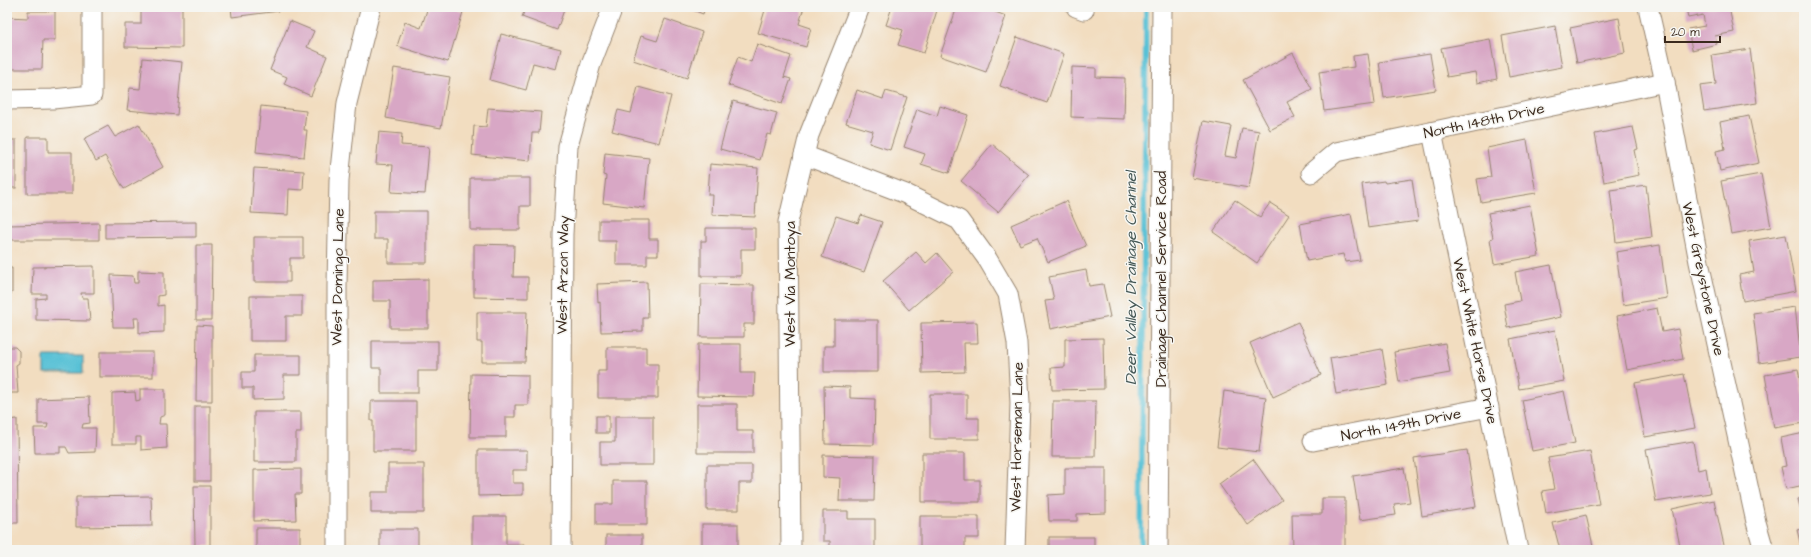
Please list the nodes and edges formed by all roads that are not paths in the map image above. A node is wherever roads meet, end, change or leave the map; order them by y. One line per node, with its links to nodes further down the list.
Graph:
1 (92, 7): 8 (street)
2 (371, 7): 14 (street, West Domingo Lane)
3 (613, 7): 15 (street, West Arzon Way)
4 (860, 7): 10 (street, West Via Montoya)
5 (1162, 7): 18 (street, Drainage Channel Service Road)
6 (1648, 7): 7 (street, West Greystone Drive)
7 (1665, 82): 9 (street, North 148th Drive); 20 (street, West Greystone Drive)
8 (7, 100)
9 (1432, 132): 11 (street, North 148th Drive); 12 (street, West White Horse Drive)
10 (804, 155): 16 (street, West Via Montoya); 17 (street, West Horseman Lane)
11 (1311, 173)
12 (1489, 408): 13 (street, North 149th Drive); 19 (street, West White Horse Drive)
13 (1313, 441)
14 (337, 550)
15 (561, 550)
16 (791, 550)
17 (1015, 550)
18 (1158, 550)
19 (1518, 550)
20 (1764, 550)

